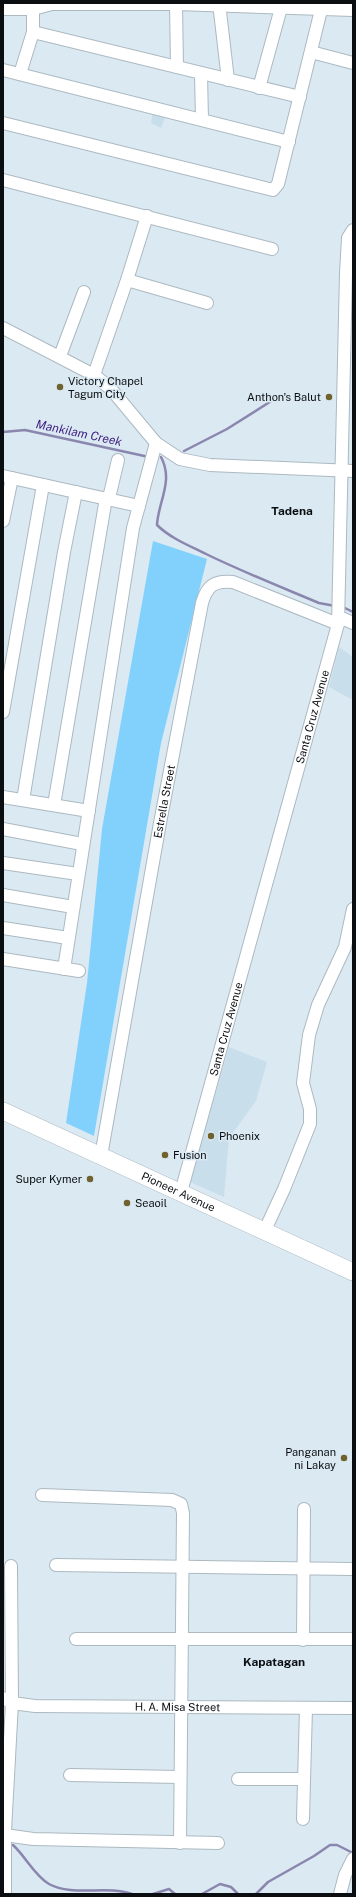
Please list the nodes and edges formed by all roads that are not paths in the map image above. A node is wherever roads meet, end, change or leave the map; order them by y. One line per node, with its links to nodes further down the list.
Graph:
1 (176, 4): 2 (street); 5 (street); 11 (street)
2 (219, 4): 3 (street); 15 (street)
3 (281, 8): 6 (street); 16 (street)
4 (3, 9): 5 (street)
5 (33, 9): 8 (street)
6 (321, 10): 7 (street); 9 (street)
7 (353, 10)
8 (32, 32): 11 (street); 13 (street)
9 (311, 52): 10 (street); 17 (street)
10 (353, 62)
11 (177, 68): 14 (street)
12 (3, 70): 13 (street)
13 (20, 74): 18 (street)
14 (201, 74): 15 (street); 18 (street)
15 (228, 80): 16 (street)
16 (259, 88): 17 (street)
17 (300, 97): 20 (street)
18 (202, 120): 20 (street)
19 (3, 123): 20 (street)
20 (290, 142)
21 (3, 180): 22 (street)
22 (147, 216): 24 (street); 25 (street)
23 (353, 230): 31 (street, Santa Cruz Avenue)
24 (272, 249)
25 (128, 280): 27 (street); 30 (street)
26 (84, 292): 29 (street)
27 (207, 303)
28 (3, 328): 29 (street)
29 (60, 356): 30 (street)
30 (94, 375): 32 (street)
31 (349, 401): 34 (street, Santa Cruz Avenue)
32 (156, 443): 34 (street); 39 (street)
33 (118, 460): 38 (street)
34 (348, 470): 41 (street, Santa Cruz Avenue)
35 (8, 477): 36 (street); 40 (street)
36 (43, 485): 37 (street); 43 (street)
37 (76, 492): 38 (street); 45 (street)
38 (107, 498): 39 (street); 46 (street)
39 (139, 506): 47 (street)
40 (3, 521)
41 (339, 621): 42 (street, Estrella Street); 61 (street, Estrella Street); 62 (street, Santa Cruz Avenue)
42 (353, 623)
43 (3, 712)
44 (3, 797): 45 (street)
45 (23, 800): 46 (street)
46 (54, 805): 47 (street)
47 (89, 811): 49 (street)
48 (3, 829): 49 (street)
49 (82, 844): 51 (street)
50 (3, 863): 51 (street)
51 (78, 874): 53 (street)
52 (3, 895): 53 (street)
53 (73, 907): 56 (street)
54 (353, 910): 63 (street)
55 (3, 928): 56 (street)
56 (68, 938): 58 (street)
57 (3, 959): 58 (street)
58 (64, 969): 59 (street)
59 (79, 971)
60 (3, 1111): 61 (highway, Pioneer Avenue)
61 (101, 1156): 62 (highway, Pioneer Avenue)
62 (181, 1192): 63 (highway, Pioneer Avenue)
63 (265, 1230): 64 (highway, Pioneer Avenue)
64 (353, 1272)
65 (42, 1495): 69 (street)
66 (304, 1509): 70 (street)
67 (56, 1565): 69 (street)
68 (12, 1566): 72 (street)
69 (182, 1567): 70 (street); 75 (street)
70 (303, 1568): 71 (street); 76 (street)
71 (353, 1569)
72 (7, 1594): 73 (street)
73 (7, 1618): 78 (street)
74 (76, 1639): 75 (street)
75 (181, 1639): 76 (street); 80 (street)
76 (303, 1640): 77 (street)
77 (353, 1640)
78 (8, 1658): 79 (street)
79 (7, 1700): 80 (street, H. A. Misa Street); 83 (street)
80 (181, 1707): 81 (street, H. A. Misa Street); 86 (street)
81 (306, 1708): 82 (street, H. A. Misa Street); 88 (street)
82 (353, 1708)
83 (6, 1740): 84 (street)
84 (6, 1766): 90 (street)
85 (70, 1774): 86 (street)
86 (180, 1777): 92 (street)
87 (238, 1778): 88 (street)
88 (304, 1779): 89 (street)
89 (303, 1819)
90 (5, 1835): 92 (street); 94 (street)
91 (218, 1842): 92 (street)
92 (180, 1843)
93 (353, 1859): 95 (street)
94 (5, 1894)
95 (340, 1894)

